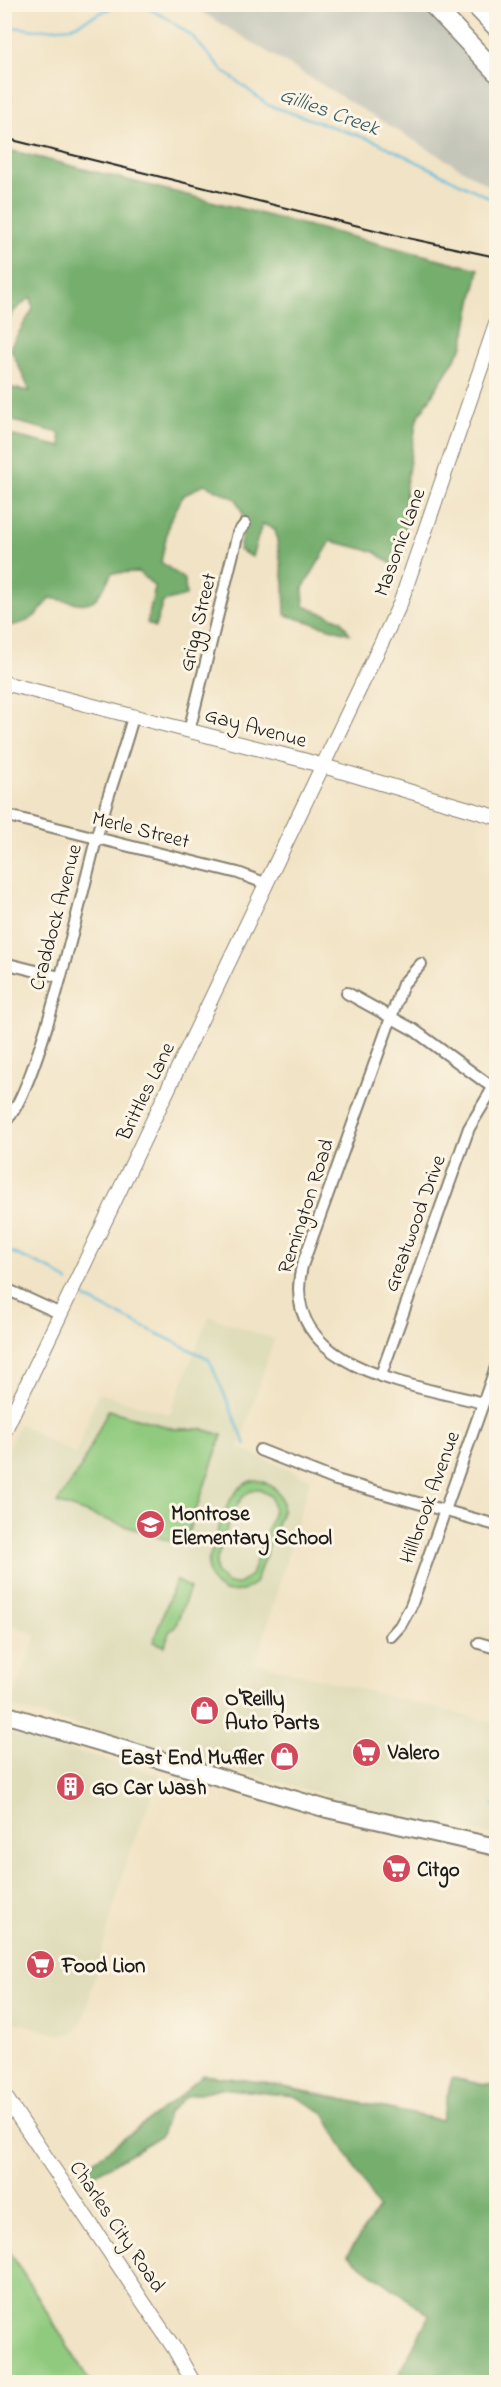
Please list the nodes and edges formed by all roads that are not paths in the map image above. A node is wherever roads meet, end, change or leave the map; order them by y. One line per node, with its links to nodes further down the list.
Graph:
1 (432, 4): 4 (highway)
2 (474, 4): 3 (highway)
3 (496, 27)
4 (496, 72)
5 (496, 324): 10 (main road, Masonic Lane)
6 (245, 524): 9 (street, Grigg Street)
7 (4, 683): 8 (main road, Gay Avenue)
8 (133, 717): 9 (main road, Gay Avenue); 13 (street, Craddock Avenue)
9 (189, 731): 10 (main road, Gay Avenue)
10 (323, 767): 12 (main road, Gay Avenue); 14 (main road, Brittles Lane)
11 (4, 815): 13 (street, Merle Street)
12 (496, 817)
13 (96, 838): 14 (street, Merle Street); 17 (street, Craddock Avenue)
14 (267, 884): 23 (main road, Brittles Lane)
15 (4, 963): 17 (street)
16 (421, 964): 19 (street, Remington Road)
17 (60, 977): 21 (street, Craddock Avenue)
18 (347, 993): 19 (street)
19 (391, 1016): 20 (street); 25 (street, Remington Road)
20 (495, 1089): 25 (street, Greatwood Drive)
21 (4, 1122)
22 (4, 1288): 23 (street)
23 (61, 1314): 27 (main road, Brittles Lane)
24 (496, 1367): 26 (street, Hillbrook Avenue)
25 (381, 1375): 26 (street, Remington Road)
26 (483, 1403): 29 (street, Hillbrook Avenue)
27 (5, 1431)
28 (260, 1450): 29 (street)
29 (445, 1511): 30 (street); 31 (street, Hillbrook Avenue)
30 (496, 1526)
31 (391, 1636)
32 (479, 1643): 33 (street)
33 (496, 1648)
34 (4, 1714): 35 (main road)
35 (496, 1847)
36 (4, 2095): 37 (main road, Charles City Road)
37 (193, 2382)

